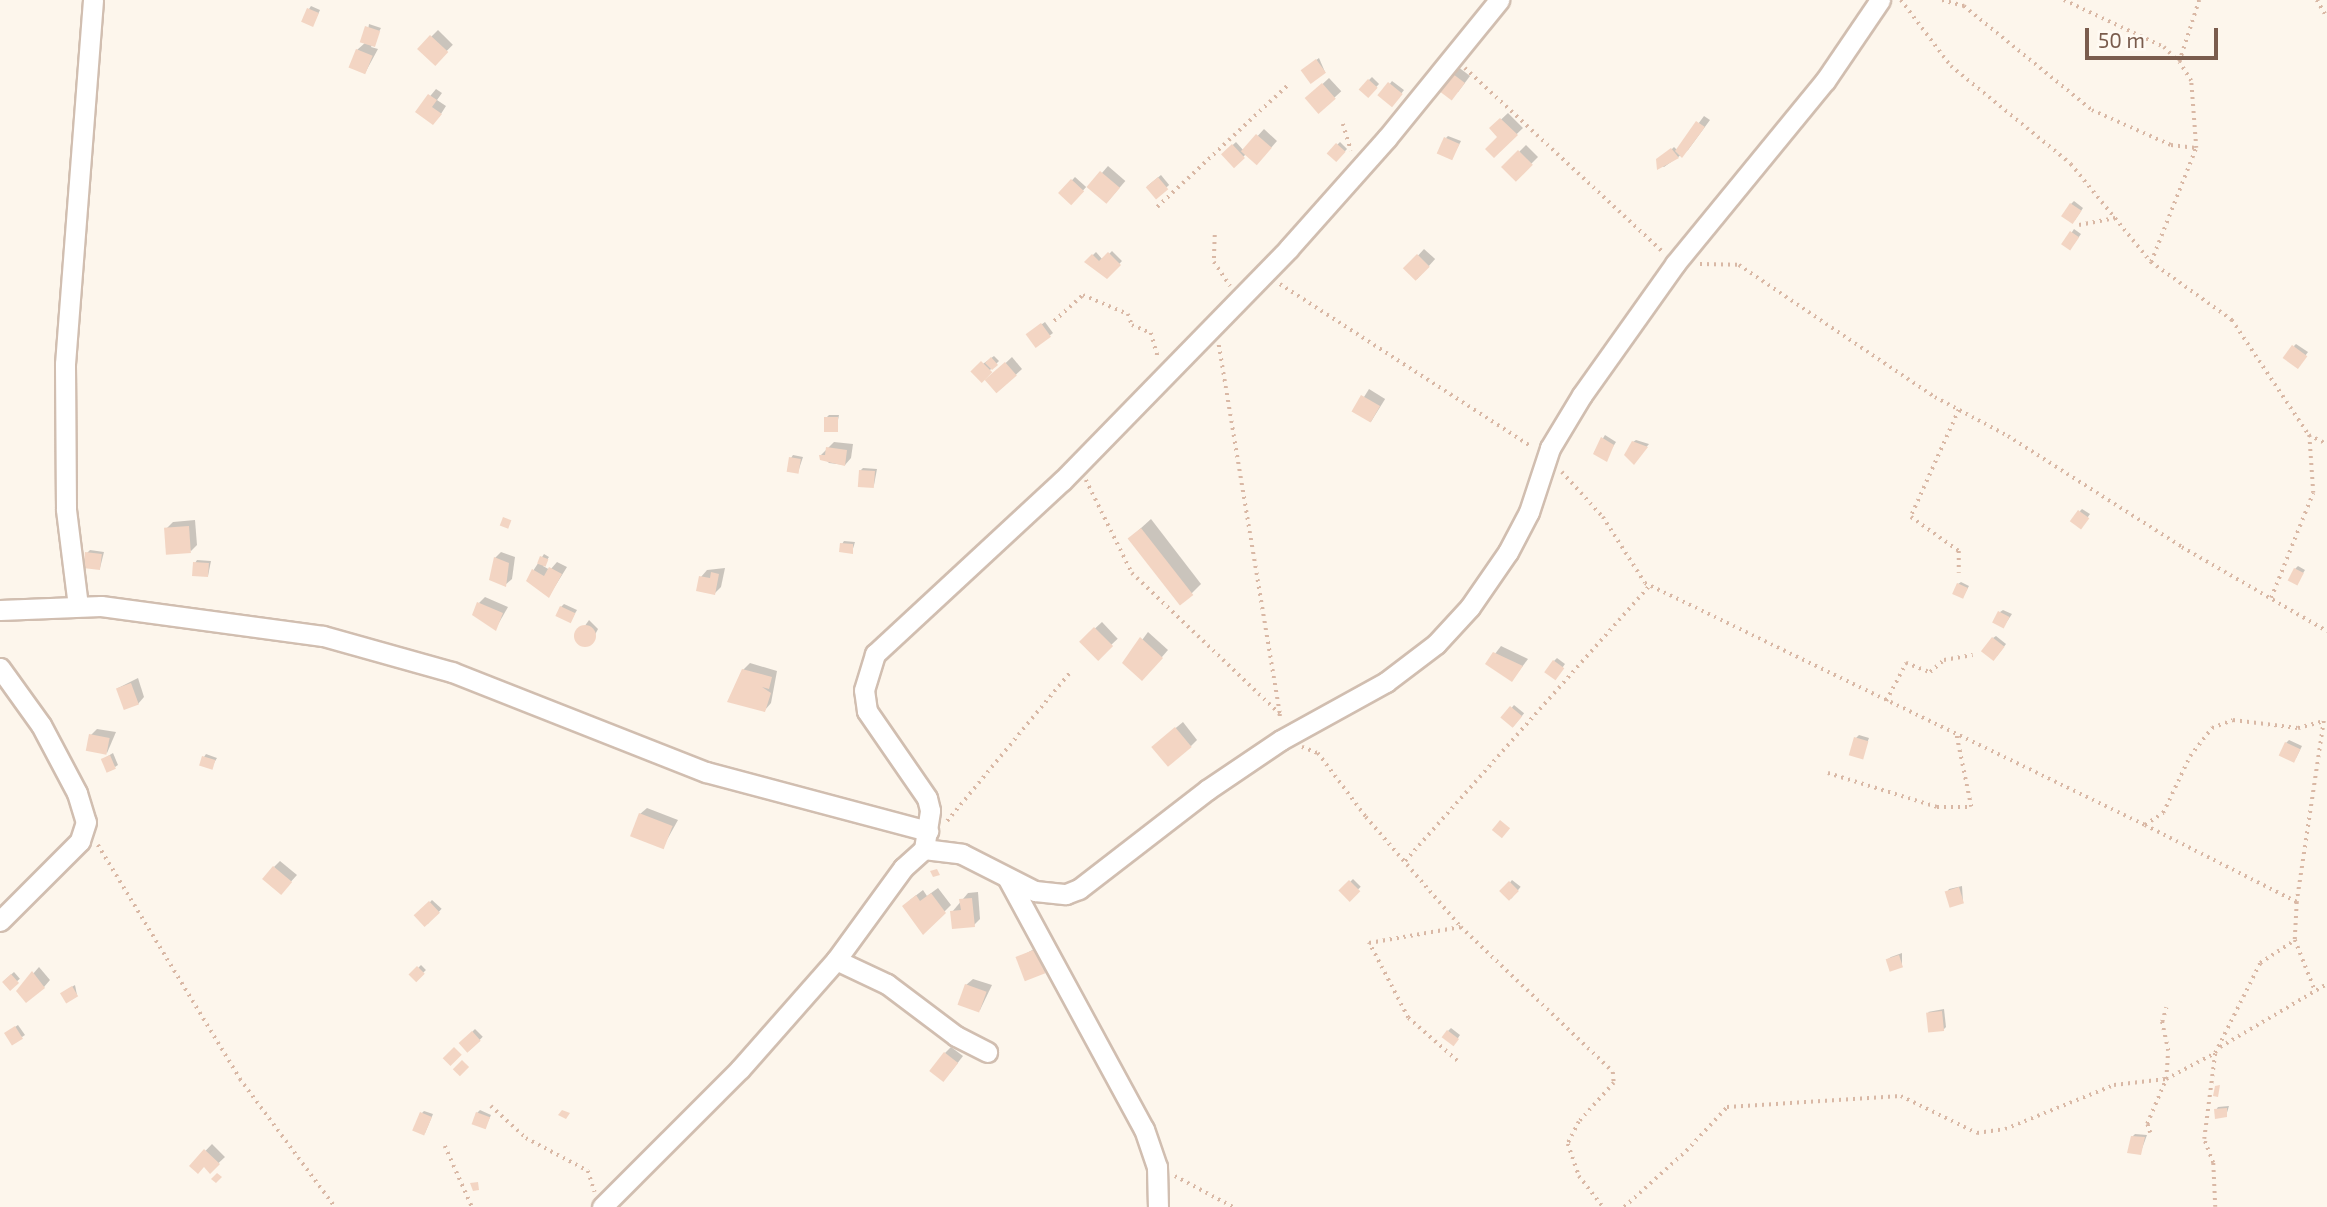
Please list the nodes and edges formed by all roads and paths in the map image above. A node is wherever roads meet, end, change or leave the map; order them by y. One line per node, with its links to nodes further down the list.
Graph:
1 (93, 0): 35 (street)
2 (1499, 0): 10 (street)
3 (1880, 0): 21 (street)
4 (1901, 0): 17 (path)
5 (1942, 0): 14 (path)
6 (2064, 0): 11 (path)
7 (2199, 0): 11 (path)
8 (2317, 0): 9 (path)
9 (2327, 17)
10 (1454, 58): 15 (street); 21 (path)
11 (2179, 62): 14 (path)
12 (1289, 84): 16 (path)
13 (1343, 124): 15 (path)
14 (2196, 148): 20 (path)
15 (1362, 167): 22 (street)
16 (1157, 207)
17 (2115, 218): 18 (path); 20 (path)
18 (2079, 225)
19 (1215, 235): 23 (path)
20 (2151, 262): 28 (path)
21 (1675, 264): 27 (path); 30 (street)
22 (1264, 273): 23 (street); 30 (path)
23 (1237, 300): 25 (street)
24 (1054, 321): 26 (path)
25 (1215, 323): 26 (street); 42 (path)
26 (1163, 372): 31 (street)
27 (1959, 410): 32 (path); 34 (path)
28 (2309, 435): 29 (path); 34 (path)
29 (2327, 444)
30 (1546, 456): 33 (path); 44 (street)
31 (1078, 464): 42 (path); 48 (street)
32 (1959, 573)
33 (1650, 585): 41 (path); 49 (path)
34 (2271, 598): 37 (path)
35 (78, 606): 36 (street); 48 (street)
36 (0, 610)
37 (2327, 631)
38 (1973, 655): 41 (path)
39 (0, 667): 46 (street)
40 (1071, 671): 48 (path)
41 (1886, 701): 43 (path)
42 (1280, 714): 44 (path)
43 (1956, 734): 45 (path); 47 (path)
44 (1281, 740): 49 (path); 50 (street)
45 (1828, 773)
46 (86, 825): 52 (street); 68 (path)
47 (2145, 825): 51 (path); 51 (path)
48 (926, 840): 50 (street); 55 (street)
49 (1405, 861): 53 (path)
50 (1007, 878): 66 (street)
51 (2297, 902): 54 (path)
52 (0, 921)
53 (1461, 927): 61 (path); 72 (path)
54 (2295, 940): 57 (path); 60 (path)
55 (836, 960): 59 (street); 67 (street)
56 (2327, 984): 57 (path)
57 (2314, 989): 60 (path)
58 (2166, 1008): 62 (path)
59 (987, 1052)
60 (2215, 1053): 62 (path); 74 (path)
61 (1457, 1061)
62 (2166, 1079): 64 (path); 73 (path)
63 (491, 1106): 67 (path)
64 (2150, 1133)
65 (445, 1146): 69 (path)
66 (1157, 1167): 70 (street); 71 (path)
67 (599, 1201)
68 (335, 1207)
69 (472, 1207)
70 (1158, 1207)
71 (1233, 1207)
72 (1603, 1207)
73 (1624, 1207)
74 (2215, 1207)

